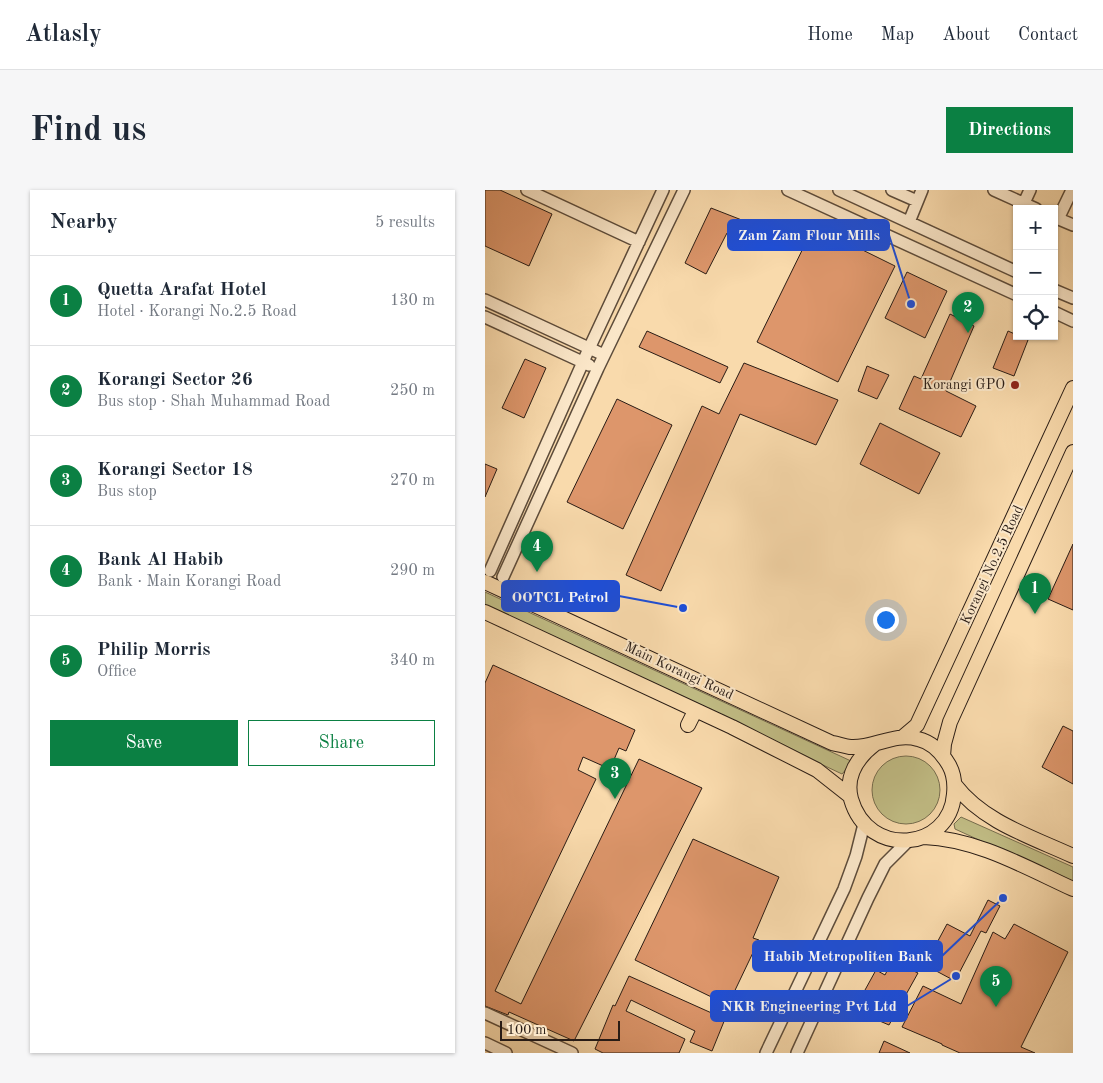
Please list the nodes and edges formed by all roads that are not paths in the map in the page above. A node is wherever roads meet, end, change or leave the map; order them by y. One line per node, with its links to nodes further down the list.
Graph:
1 (527, 190): 16 (street)
2 (663, 190): 16 (street)
3 (684, 190): 26 (street)
4 (788, 190): 19 (street)
5 (839, 190): 14 (street)
6 (893, 190): 10 (street)
7 (994, 190): 11 (street)
8 (1030, 190): 11 (street)
9 (1072, 190): 12 (street)
10 (920, 195): 14 (street)
11 (1024, 204)
12 (1058, 214)
13 (1058, 219): 15 (street)
14 (909, 222): 17 (street)
15 (1073, 226)
16 (639, 242): 25 (street)
17 (1013, 270)
18 (1058, 292): 20 (street)
19 (1013, 293)
20 (1073, 298)
21 (485, 300): 25 (street)
22 (1058, 314): 24 (street)
23 (485, 317): 27 (street)
24 (1073, 320)
25 (589, 348): 26 (street); 27 (street)
26 (604, 355): 28 (street)
27 (583, 362): 28 (street); 31 (street)
28 (598, 368): 32 (street)
29 (1073, 388): 36 (main road, Korangi No.2.5 Road)
30 (1073, 452): 38 (main road, Korangi No.2.5 Road)
31 (487, 577): 37 (main road, Main Korangi Road)
32 (503, 577)
33 (485, 612): 34 (main road, Main Korangi Road)
34 (695, 711): 35 (main road); 40 (main road, Main Korangi Road)
35 (688, 725)
36 (904, 736): 37 (main road); 38 (main road)
37 (875, 744): 40 (main road)
38 (943, 756): 39 (main road)
39 (955, 784): 42 (main road); 44 (main road)
40 (850, 796): 41 (main road)
41 (864, 824): 43 (main road); 50 (street)
42 (924, 837): 43 (main road); 45 (main road)
43 (908, 841): 51 (street)
44 (1073, 856)
45 (1073, 889)
46 (485, 1013): 49 (street)
47 (485, 1044): 48 (street)
48 (506, 1053)
49 (572, 1053)
50 (766, 1053)
51 (797, 1053)

